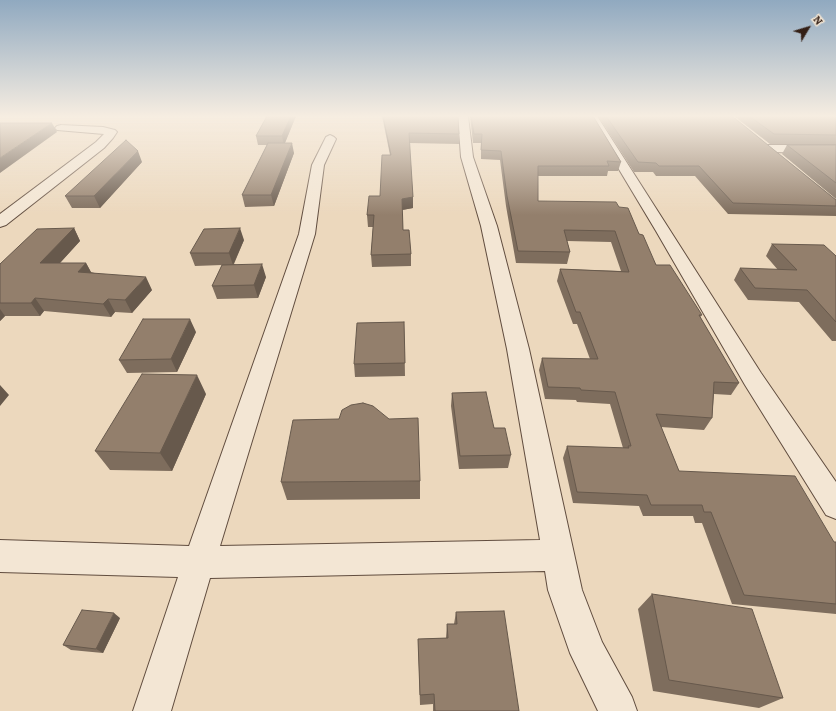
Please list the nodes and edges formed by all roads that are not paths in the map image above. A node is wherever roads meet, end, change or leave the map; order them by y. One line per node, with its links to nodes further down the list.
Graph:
1 (95, 149): 7 (street)
2 (325, 149): 11 (street)
3 (466, 149): 9 (street)
4 (613, 149): 8 (street)
5 (767, 149): 6 (street)
6 (784, 164)
7 (0, 222)
8 (836, 506)
9 (559, 555): 11 (street); 13 (street)
10 (0, 556): 11 (street)
11 (199, 562): 12 (street)
12 (152, 711)
13 (618, 711)

